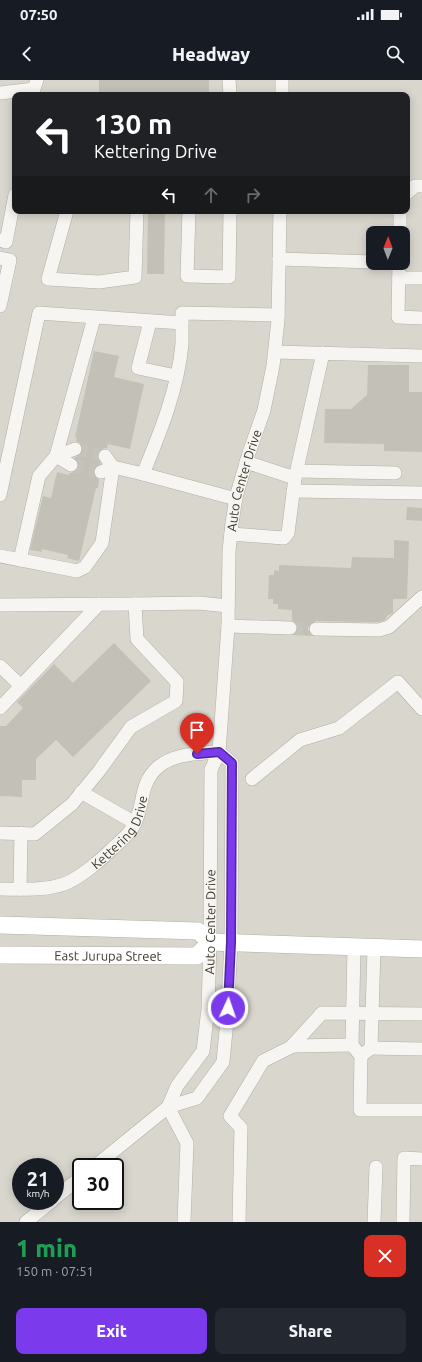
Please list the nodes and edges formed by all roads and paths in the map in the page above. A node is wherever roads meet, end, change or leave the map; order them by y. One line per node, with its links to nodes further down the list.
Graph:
1 (229, 80): 4 (street)
2 (282, 80): 5 (street)
3 (35, 88): 6 (street)
4 (230, 92)
5 (282, 92)
6 (0, 93)
7 (422, 186): 8 (street)
8 (410, 190)
9 (12, 211): 17 (street)
10 (66, 214): 11 (street)
11 (137, 214)
12 (190, 214): 13 (street)
13 (230, 214)
14 (280, 214): 19 (street, Auto Center Drive)
15 (400, 214): 16 (street)
16 (400, 226)
17 (0, 240)
18 (0, 258): 24 (street)
19 (279, 259): 20 (street); 25 (street, Auto Center Drive)
20 (366, 262)
21 (400, 270): 22 (street)
22 (399, 278): 23 (street); 27 (street)
23 (422, 278)
24 (0, 306)
25 (278, 315): 29 (street); 30 (street, Auto Center Drive)
26 (94, 318): 28 (street); 35 (street); 44 (street)
27 (422, 318)
28 (150, 322): 29 (street); 33 (street)
29 (182, 323): 33 (street)
30 (275, 352): 31 (street); 37 (street, Auto Center Drive)
31 (324, 353): 32 (street); 42 (street)
32 (422, 356)
33 (176, 376): 41 (street)
34 (74, 449): 35 (street)
35 (56, 456): 38 (street); 48 (street)
36 (105, 456): 39 (street)
37 (246, 462): 42 (street); 45 (street, Auto Center Drive)
38 (71, 465)
39 (107, 470): 41 (street); 48 (street)
40 (395, 473): 42 (street)
41 (143, 474): 45 (street)
42 (295, 480): 43 (street); 46 (street)
43 (422, 492)
44 (0, 495)
45 (236, 499): 46 (street, Auto Center Drive)
46 (231, 534): 53 (street, Auto Center Drive)
47 (0, 556): 48 (street)
48 (20, 560)
49 (422, 597): 56 (street)
50 (99, 604): 51 (street); 52 (street); 58 (street)
51 (135, 604): 53 (street); 63 (street)
52 (0, 605)
53 (228, 606): 54 (street, Auto Center Drive)
54 (228, 626): 55 (street); 61 (street, Auto Center Drive)
55 (290, 628)
56 (316, 629)
57 (0, 666): 58 (street)
58 (21, 686): 59 (street)
59 (0, 708)
60 (422, 709): 62 (street)
61 (219, 752): 64 (street, Kettering Drive); 70 (street, Auto Center Drive); 71 (street, Auto Center Drive)
62 (252, 779)
63 (81, 792): 64 (street); 66 (street)
64 (135, 823): 68 (street, Kettering Drive)
65 (0, 833): 66 (street)
66 (21, 833): 68 (street)
67 (0, 889): 68 (street, Kettering Drive)
68 (20, 889)
69 (0, 925): 70 (main road, East Jurupa Street)
70 (210, 942): 71 (main road); 75 (main road, East Jurupa Street); 83 (street, Auto Center Drive)
71 (231, 942): 72 (main road); 83 (street, Auto Center Drive)
72 (354, 947): 73 (main road); 76 (street)
73 (374, 948): 74 (main road); 77 (street)
74 (422, 949)
75 (0, 955)
76 (353, 1013): 77 (street); 79 (street); 80 (street)
77 (372, 1014): 78 (street); 82 (street)
78 (422, 1014)
79 (352, 1045): 80 (street); 82 (street)
80 (292, 1046): 93 (street)
81 (422, 1049): 82 (street)
82 (366, 1052): 84 (street)
83 (168, 1107): 85 (street, Auto Center Drive); 92 (street)
84 (422, 1110)
85 (105, 1158)
86 (422, 1159): 95 (street)
87 (376, 1167): 94 (street)
88 (72, 1184): 89 (street)
89 (64, 1191)
90 (41, 1210): 91 (street)
91 (26, 1222)
92 (184, 1222)
93 (239, 1222)
94 (374, 1222)
95 (403, 1222)

